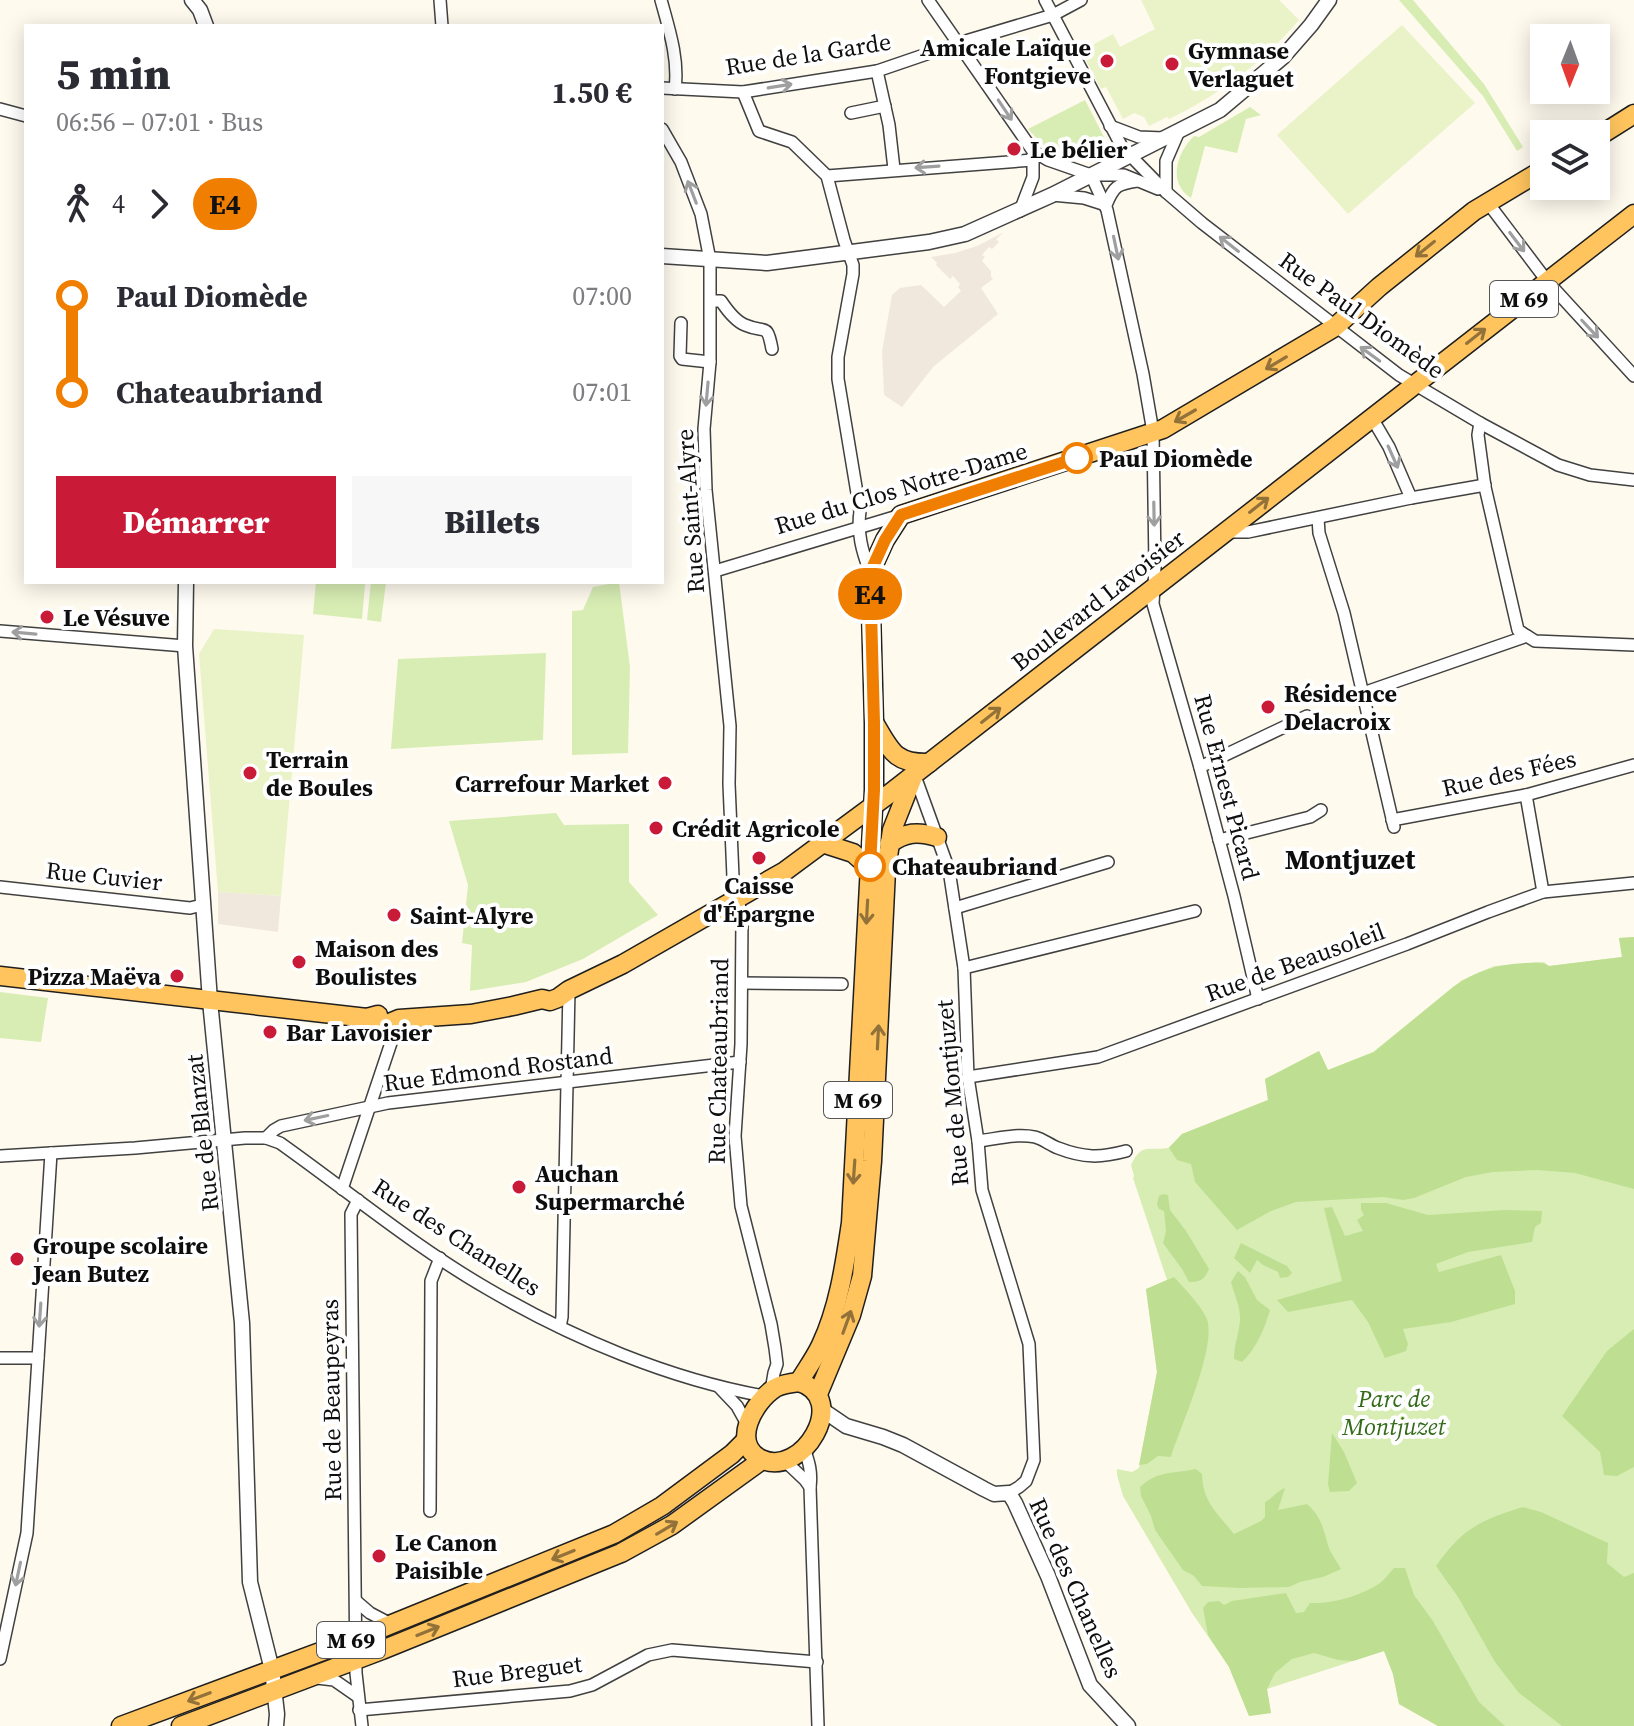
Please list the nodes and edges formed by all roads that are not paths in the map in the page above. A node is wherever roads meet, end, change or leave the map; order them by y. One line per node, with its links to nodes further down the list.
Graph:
1 (192, 0): 9 (street)
2 (440, 0): 10 (street)
3 (661, 0): 13 (street)
4 (928, 0): 11 (street)
5 (1045, 0): 8 (street, Rue Paul Diomède)
6 (1081, 0): 8 (street, Rue de la Garde)
7 (1329, 0): 22 (street)
8 (1053, 15): 11 (street, Rue de la Garde); 20 (street, Rue Paul Diomède)
9 (205, 24)
10 (442, 24)
11 (959, 43): 12 (street, Rue de la Garde); 25 (street, one-way to 25)
12 (877, 71): 14 (street, Rue de la Garde, one-way to 12); 15 (street)
13 (668, 89): 14 (street, Rue de la Garde)
14 (743, 92): 29 (street)
15 (885, 106): 17 (street); 27 (street)
16 (0, 109): 19 (street)
17 (851, 113)
18 (1634, 114): 21 (main road)
19 (24, 115)
20 (1109, 125): 24 (street); 26 (street, Rue Paul Diomède)
21 (1610, 129)
22 (1179, 131): 24 (street); 32 (street)
23 (664, 132): 40 (street, Rue Saint-Alyre, one-way to 23)
24 (1163, 138): 26 (street)
25 (1033, 155): 27 (street, one-way to 27); 28 (street, Rue Paul Diomède); 36 (street)
26 (1129, 156): 28 (street); 32 (street, Rue Paul Diomède)
27 (894, 169): 29 (street)
28 (1091, 175): 31 (street, Rue Paul Diomède); 33 (street); 35 (street, Rue Ernest Picard)
29 (827, 176): 38 (street)
30 (1530, 178): 34 (main road, Rue du Clos Notre-Dame)
31 (1139, 180): 32 (street, Rue Paul Diomède); 35 (street)
32 (1166, 192): 44 (street, Rue Paul Diomède, one-way to 32)
33 (1052, 195): 35 (street); 36 (street)
34 (1488, 203): 41 (street, one-way to 41); 44 (main road, Rue du Clos Notre-Dame, one-way to 44)
35 (1106, 205): 51 (street, Rue Ernest Picard, one-way to 51)
36 (1020, 211): 38 (street)
37 (1634, 214): 41 (main road, Boulevard Lavoisier / M 69)
38 (849, 251): 40 (street); 57 (street)
39 (664, 256): 40 (street)
40 (710, 260): 42 (street, Rue Saint-Alyre)
41 (1547, 281): 47 (street, one-way to 47); 48 (main road, Boulevard Lavoisier / M 69, one-way to 41)
42 (711, 301): 45 (street); 46 (street, Rue Saint-Alyre)
43 (681, 323): 46 (street)
44 (1335, 327): 48 (street, Rue Paul Diomède, one-way to 44); 51 (main road, Rue du Clos Notre-Dame, one-way to 51)
45 (772, 349)
46 (710, 362): 59 (street, Rue Saint-Alyre, one-way to 59)
47 (1634, 376)
48 (1415, 384): 49 (main road, Boulevard Lavoisier / M 69); 50 (street, Rue Paul Diomède)
49 (1372, 418): 54 (street, one-way to 54); 58 (main road, Boulevard Lavoisier / M 69, one-way to 49)
50 (1480, 423): 52 (street, Rue Paul Diomède); 53 (street)
51 (1153, 432): 55 (main road, Rue du Clos Notre-Dame); 62 (street, Rue Ernest Picard, one-way to 62)
52 (1634, 480)
53 (1485, 485): 54 (street); 64 (street)
54 (1411, 498): 56 (street)
55 (901, 515): 57 (street, Rue du Clos Notre-Dame); 60 (main road, M 69)
56 (1318, 518): 58 (street); 67 (street)
57 (858, 528): 59 (street, Rue du Clos Notre-Dame); 60 (street)
58 (1225, 532): 62 (main road, Boulevard Lavoisier / M 69)
59 (715, 571): 85 (street, Rue Saint-Alyre)
60 (870, 573): 69 (main road, M 69)
61 (186, 584): 66 (street, Rue de Blanzat)
62 (1153, 587): 71 (street, Rue Ernest Picard); 72 (main road, Boulevard Lavoisier / M 69, one-way to 62)
63 (0, 631): 66 (street, one-way to 63)
64 (1527, 636): 65 (street); 67 (street)
65 (1634, 645)
66 (185, 646): 86 (street, Rue de Blanzat)
67 (1363, 693): 73 (street, Rue des Fées)
68 (1307, 716): 71 (street)
69 (874, 723): 72 (main road); 74 (main road, M 69)
70 (1634, 765): 73 (street, Rue des Fées)
71 (1200, 767): 77 (street, Rue Ernest Picard)
72 (922, 769): 74 (main road, Boulevard Lavoisier); 76 (street, Rue de Montjuzet); 79 (main road, M 69)
73 (1526, 795): 84 (street)
74 (873, 806): 78 (main road, Boulevard Lavoisier); 81 (main road, M 69)
75 (1321, 810): 77 (street)
76 (937, 837): 79 (main road); 87 (street, Rue de Montjuzet)
77 (1219, 840): 94 (street, Rue Ernest Picard)
78 (825, 844): 81 (main road); 85 (main road, Boulevard Lavoisier)
79 (889, 844): 116 (main road, M 69, one-way to 79)
80 (1108, 862): 87 (street)
81 (870, 868): 115 (main road, M 69, one-way to 115)
82 (1634, 883): 84 (street, Rue de Beausoleil)
83 (0, 887): 86 (street, Rue Cuvier)
84 (1543, 892): 94 (street, Rue de Beausoleil)
85 (738, 898): 91 (street, Rue Chateaubriand); 93 (main road, Boulevard Lavoisier)
86 (202, 905): 95 (street, Rue de Blanzat)
87 (955, 908): 89 (street, Rue de Montjuzet)
88 (1195, 911): 89 (street)
89 (964, 968): 98 (street, Rue de Montjuzet)
90 (0, 976): 95 (main road, Boulevard Lavoisier)
91 (742, 983): 92 (street); 97 (street, Rue Chateaubriand)
92 (842, 984)
93 (569, 990): 96 (main road, Boulevard Lavoisier); 99 (street)
94 (1258, 999): 98 (street, Rue de Beausoleil)
95 (210, 1001): 96 (main road, Boulevard Lavoisier); 102 (street, Rue de Blanzat)
96 (399, 1019): 100 (street)
97 (740, 1062): 99 (street, Rue Edmond Rostand); 113 (street, Rue Chateaubriand)
98 (968, 1077): 103 (street, Rue de Montjuzet)
99 (568, 1083): 100 (street, Rue Edmond Rostand); 110 (street)
100 (370, 1106): 101 (street, Rue Edmond Rostand, one-way to 101); 107 (street)
101 (266, 1138): 102 (street); 107 (street, Rue des Chanelles)
102 (225, 1140): 105 (street); 132 (street, Rue de Blanzat)
103 (978, 1141): 104 (street); 123 (street, Rue de Montjuzet)
104 (1126, 1151)
105 (51, 1153): 106 (street); 112 (street, one-way to 112)
106 (0, 1156)
107 (342, 1189): 108 (street, Rue des Chanelles)
108 (358, 1200): 109 (street, Rue des Chanelles); 125 (street, Rue de Beaupeyras)
109 (440, 1258): 110 (street, Rue des Chanelles); 124 (street)
110 (560, 1327): 114 (street, Rue des Chanelles)
111 (0, 1358): 112 (street)
112 (38, 1358): 128 (street, one-way to 128)
113 (777, 1364): 115 (street, Rue Chateaubriand); 115 (street, Rue Chateaubriand)
114 (718, 1387): 115 (street, Rue des Chanelles); 118 (street)
115 (781, 1388): 116 (main road); 118 (main road)
116 (820, 1402): 117 (street, Rue des Chanelles); 119 (main road)
117 (846, 1426): 119 (street); 123 (street, Rue des Chanelles)
118 (747, 1432): 120 (main road); 126 (main road, M 69, one-way to 126)
119 (809, 1442): 121 (main road); 122 (street)
120 (762, 1460): 121 (main road); 129 (main road, M 69, one-way to 120)
121 (786, 1462): 122 (street)
122 (810, 1487): 130 (street)
123 (1009, 1493): 140 (street, Rue des Chanelles)
124 (430, 1511)
125 (356, 1601): 126 (street); 127 (street, Rue de Beaupeyras)
126 (391, 1624): 127 (main road, M 69)
127 (355, 1639): 129 (street, Rue de Beaupeyras); 132 (main road, M 69)
128 (0, 1659)
129 (356, 1660): 131 (main road, M 69); 133 (street, Rue de Beaupeyras)
130 (817, 1662): 134 (street, Rue Breguet); 139 (street)
131 (309, 1677): 132 (main road, M 69); 133 (street)
132 (273, 1680): 135 (main road, M 69, one-way to 135); 136 (main road, M 69); 137 (street, Rue de Blanzat)
133 (357, 1696): 134 (street, Rue de Beaupeyras)
134 (359, 1710): 138 (street, Rue de Beaupeyras)
135 (121, 1726)
136 (181, 1726)
137 (276, 1726)
138 (362, 1726)
139 (818, 1726)
140 (1128, 1726)

